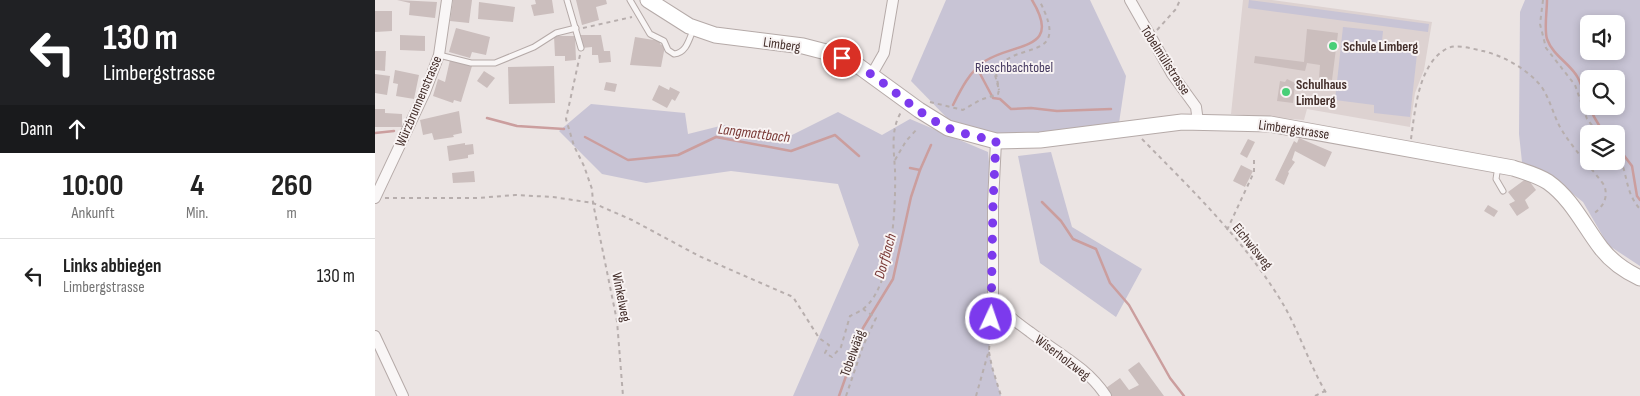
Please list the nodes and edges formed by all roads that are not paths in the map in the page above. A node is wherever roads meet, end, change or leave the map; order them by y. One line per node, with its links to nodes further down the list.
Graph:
1 (447, 0): 10 (street, Würzbrunnenstrasse)
2 (567, 0): 8 (lane)
3 (630, 0): 7 (lane)
4 (648, 0): 7 (street, Limberg)
5 (893, 0): 11 (street)
6 (1130, 0): 13 (street, Tobelmülistrasse)
7 (694, 28): 11 (street, Limberg)
8 (576, 29): 9 (lane); 10 (lane)
9 (581, 48)
10 (439, 55): 17 (street, Würzbrunnenstrasse)
11 (872, 74): 12 (street, Limberg)
12 (909, 104): 14 (street, Limbergstrasse)
13 (1198, 122): 14 (street, Limbergstrasse); 15 (street, Limbergstrasse)
14 (996, 141): 21 (street, Wiserholzweg)
15 (1498, 165): 16 (lane); 18 (street, Limbergstrasse)
16 (1503, 191)
17 (380, 198)
18 (1640, 278)
19 (375, 336): 20 (street)
20 (403, 396)
21 (1106, 396)

